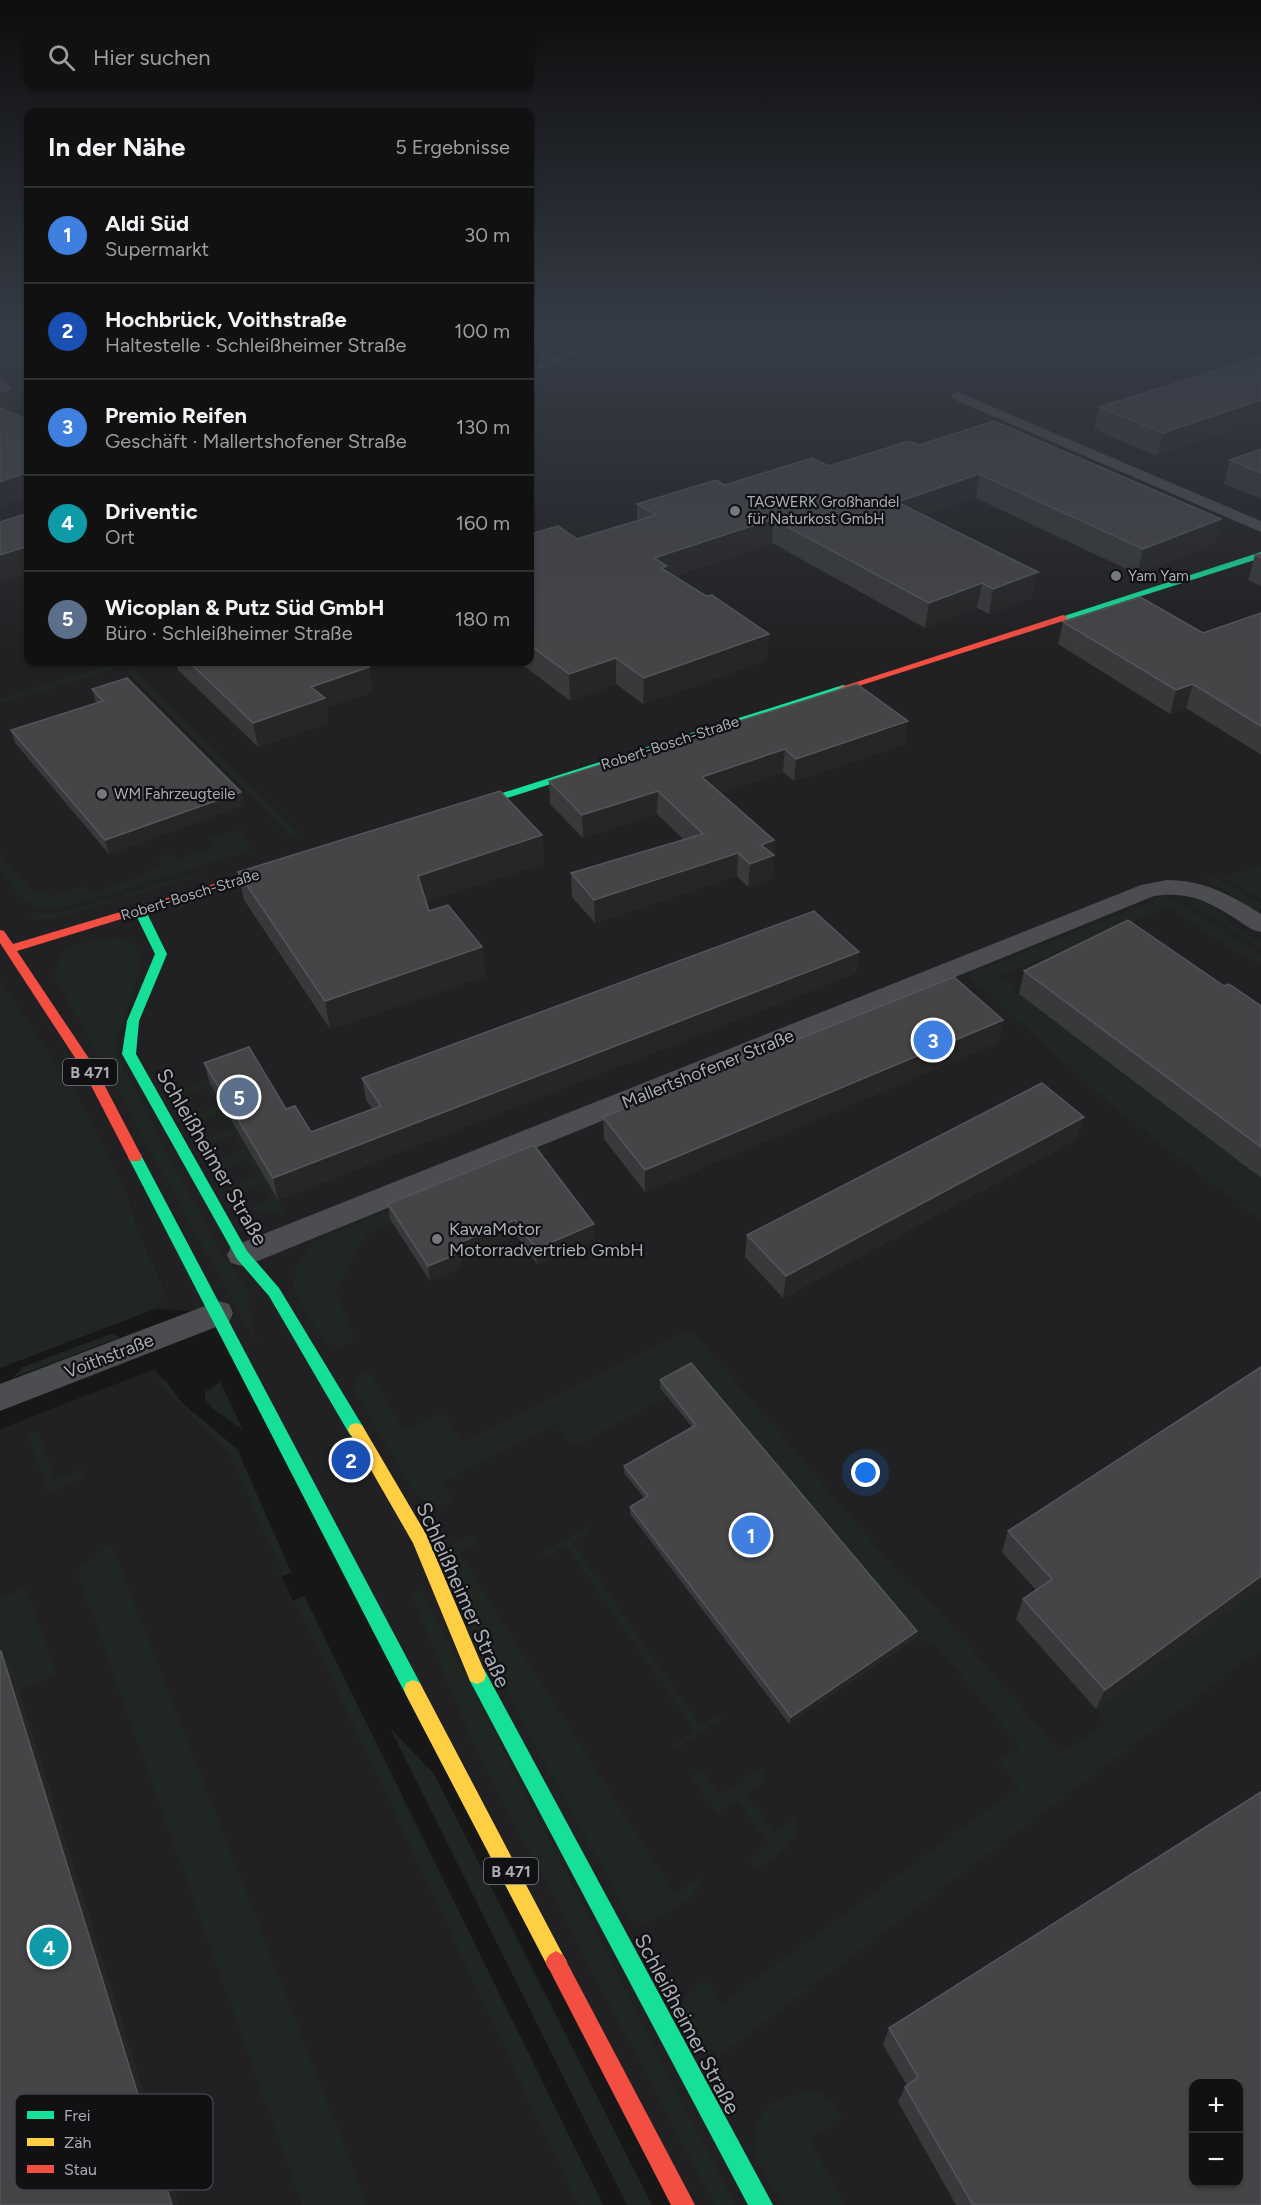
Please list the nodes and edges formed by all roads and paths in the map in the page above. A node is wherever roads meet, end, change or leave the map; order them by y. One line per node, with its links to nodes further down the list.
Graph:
1 (1054, 438): 2 (street)
2 (1261, 527)
3 (1261, 555): 4 (street, Robert-Bosch-Straße)
4 (448, 814)
5 (300, 861): 6 (street, Robert-Bosch-Straße)
6 (140, 911): 9 (street, Robert-Bosch-Straße); 10 (street, Schleißheimer Straße)
7 (1261, 925): 10 (street, Mallertshofener Straße)
8 (0, 934): 9 (street, B 471)
9 (10, 949): 11 (street, B 471)
10 (242, 1255): 14 (street, Schleißheimer Straße)
11 (218, 1313): 12 (street, Voithstraße); 13 (street, B 471)
12 (0, 1398)
13 (683, 2205)
14 (760, 2205)

